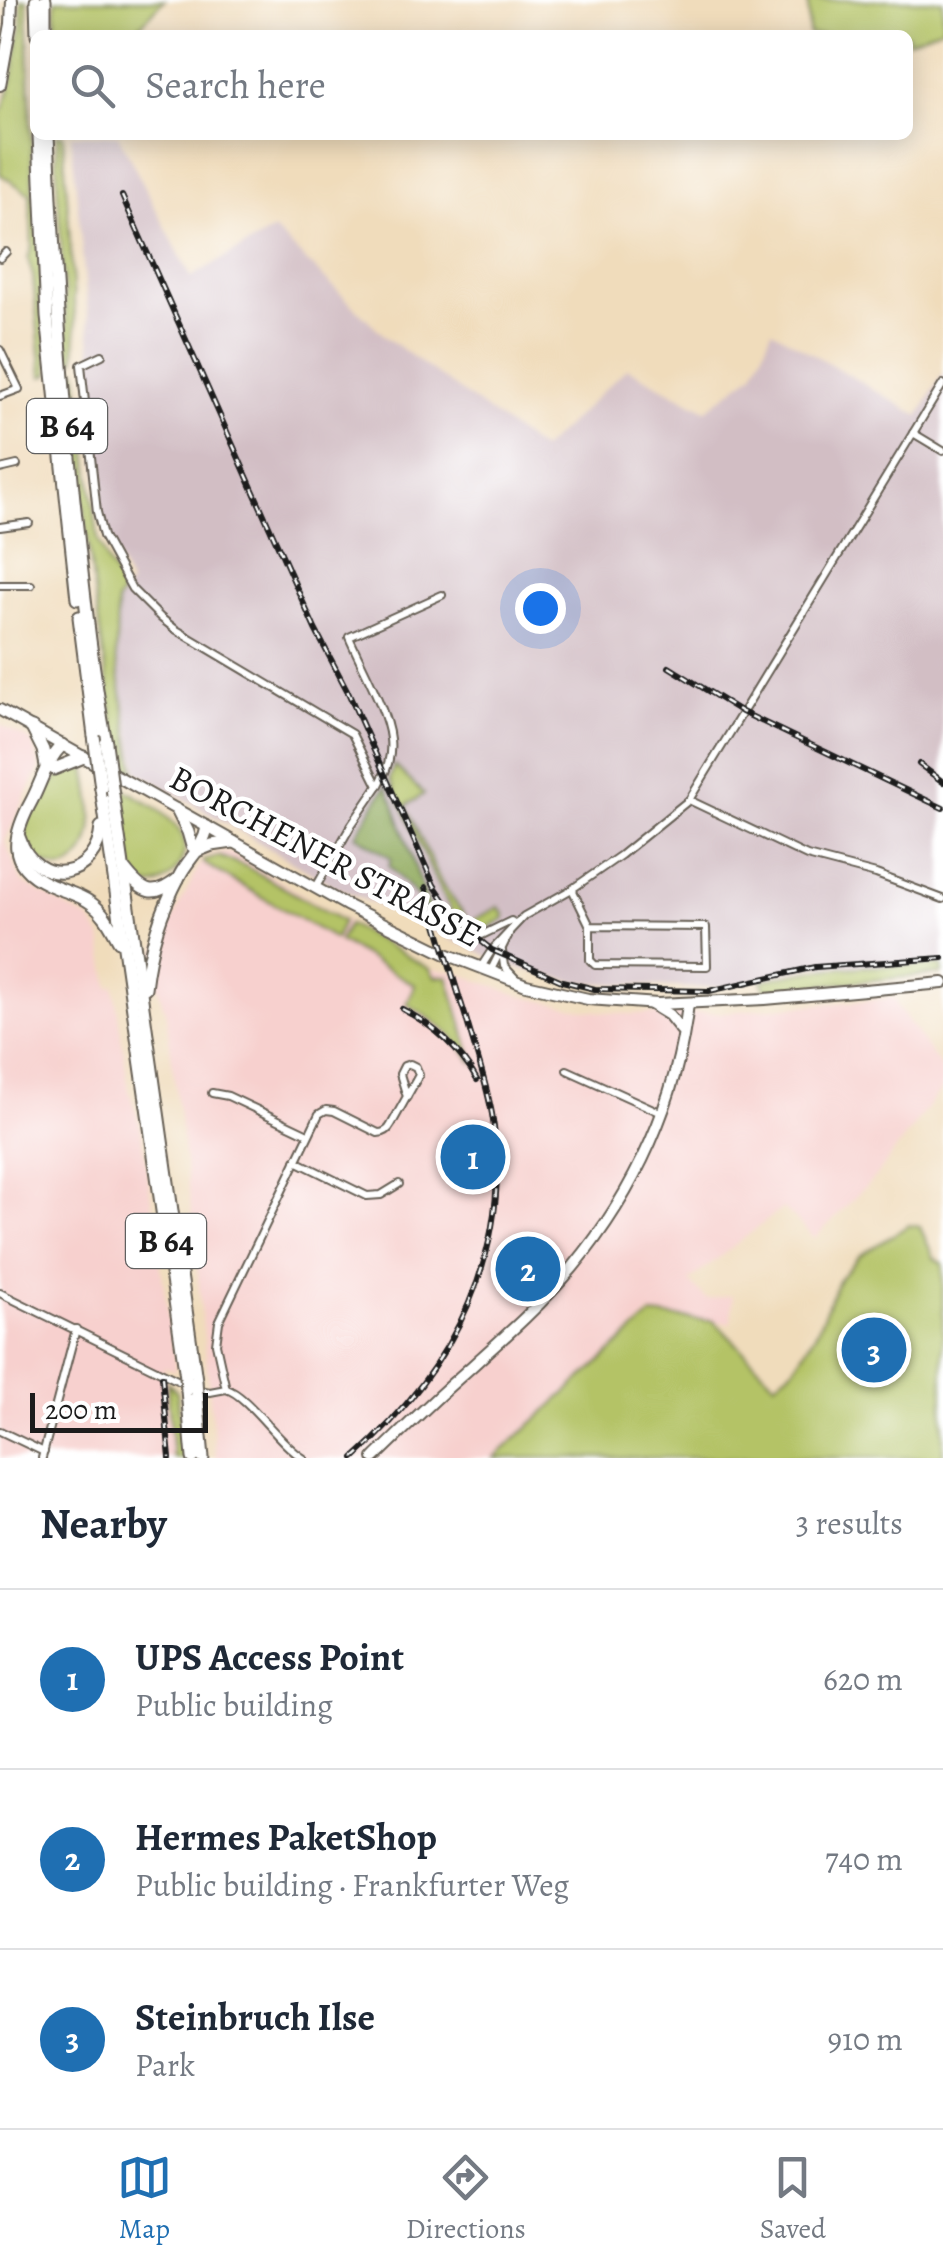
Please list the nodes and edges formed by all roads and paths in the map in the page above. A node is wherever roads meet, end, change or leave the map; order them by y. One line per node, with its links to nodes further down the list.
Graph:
1 (12, 0): 6 (main road)
2 (36, 0): 4 (highway)
3 (45, 0): 5 (highway)
4 (36, 30)
5 (46, 30)
6 (0, 85)
7 (39, 140): 24 (highway, B 64)
8 (48, 140): 24 (highway, B 64)
9 (0, 350): 12 (street)
10 (102, 356): 28 (street)
11 (943, 384): 13 (street)
12 (0, 396)
13 (913, 433): 14 (street); 30 (street)
14 (943, 451)
15 (17, 465): 16 (street)
16 (0, 469)
17 (29, 523): 18 (street)
18 (0, 526)
19 (0, 585): 20 (street)
20 (31, 585)
21 (442, 595): 28 (street)
22 (0, 710): 23 (main road, BORCHENER STRASSE)
23 (32, 728): 25 (main road, BORCHENER STRASSE); 27 (highway)
24 (100, 739): 29 (highway, B 64, bridge); 36 (highway, B 64, bridge)
25 (62, 745): 26 (main road, BORCHENER STRASSE); 27 (highway)
26 (84, 758): 27 (highway); 31 (main road, BORCHENER STRASSE)
27 (50, 768): 33 (highway)
28 (378, 786): 38 (street)
29 (101, 788): 33 (highway); 45 (highway, B 64)
30 (688, 800): 39 (street); 40 (street)
31 (177, 810): 32 (main road, BORCHENER STRASSE); 35 (highway)
32 (206, 827): 34 (main road, BORCHENER STRASSE); 35 (highway)
33 (18, 832): 45 (highway)
34 (233, 842): 35 (highway); 38 (main road, BORCHENER STRASSE)
35 (193, 852): 37 (highway)
36 (123, 867): 37 (highway); 50 (highway, B 64)
37 (178, 879): 50 (highway)
38 (316, 888): 46 (main road, BORCHENER STRASSE)
39 (572, 889): 41 (street); 42 (street)
40 (943, 899)
41 (513, 926): 43 (street); 44 (street); 46 (street)
42 (590, 926): 42 (street)
43 (482, 936)
44 (502, 950): 46 (street); 47 (street)
45 (125, 953): 63 (highway, B 64)
46 (485, 970): 47 (main road, BORCHENER STRASSE)
47 (518, 982): 51 (main road, BORCHENER STRASSE)
48 (943, 984): 49 (main road, BORCHENER STRASSE)
49 (685, 1003): 51 (main road, BORCHENER STRASSE); 52 (main road); 53 (main road)
50 (143, 1004): 63 (highway, B 64)
51 (650, 1004): 52 (main road)
52 (681, 1030): 53 (main road)
53 (682, 1043): 57 (main road)
54 (567, 1070): 57 (street)
55 (212, 1093): 58 (street)
56 (407, 1097): 56 (street); 58 (street)
57 (662, 1113): 70 (main road)
58 (308, 1134): 59 (street)
59 (296, 1161): 60 (street); 64 (street)
60 (399, 1184)
61 (0, 1293): 62 (street)
62 (76, 1329): 64 (street); 66 (street)
63 (192, 1385): 67 (highway, B 64); 68 (highway, B 64)
64 (226, 1389): 69 (street)
65 (0, 1430): 66 (street)
66 (43, 1455)
67 (194, 1458)
68 (203, 1458)
69 (303, 1458)
70 (374, 1458)

